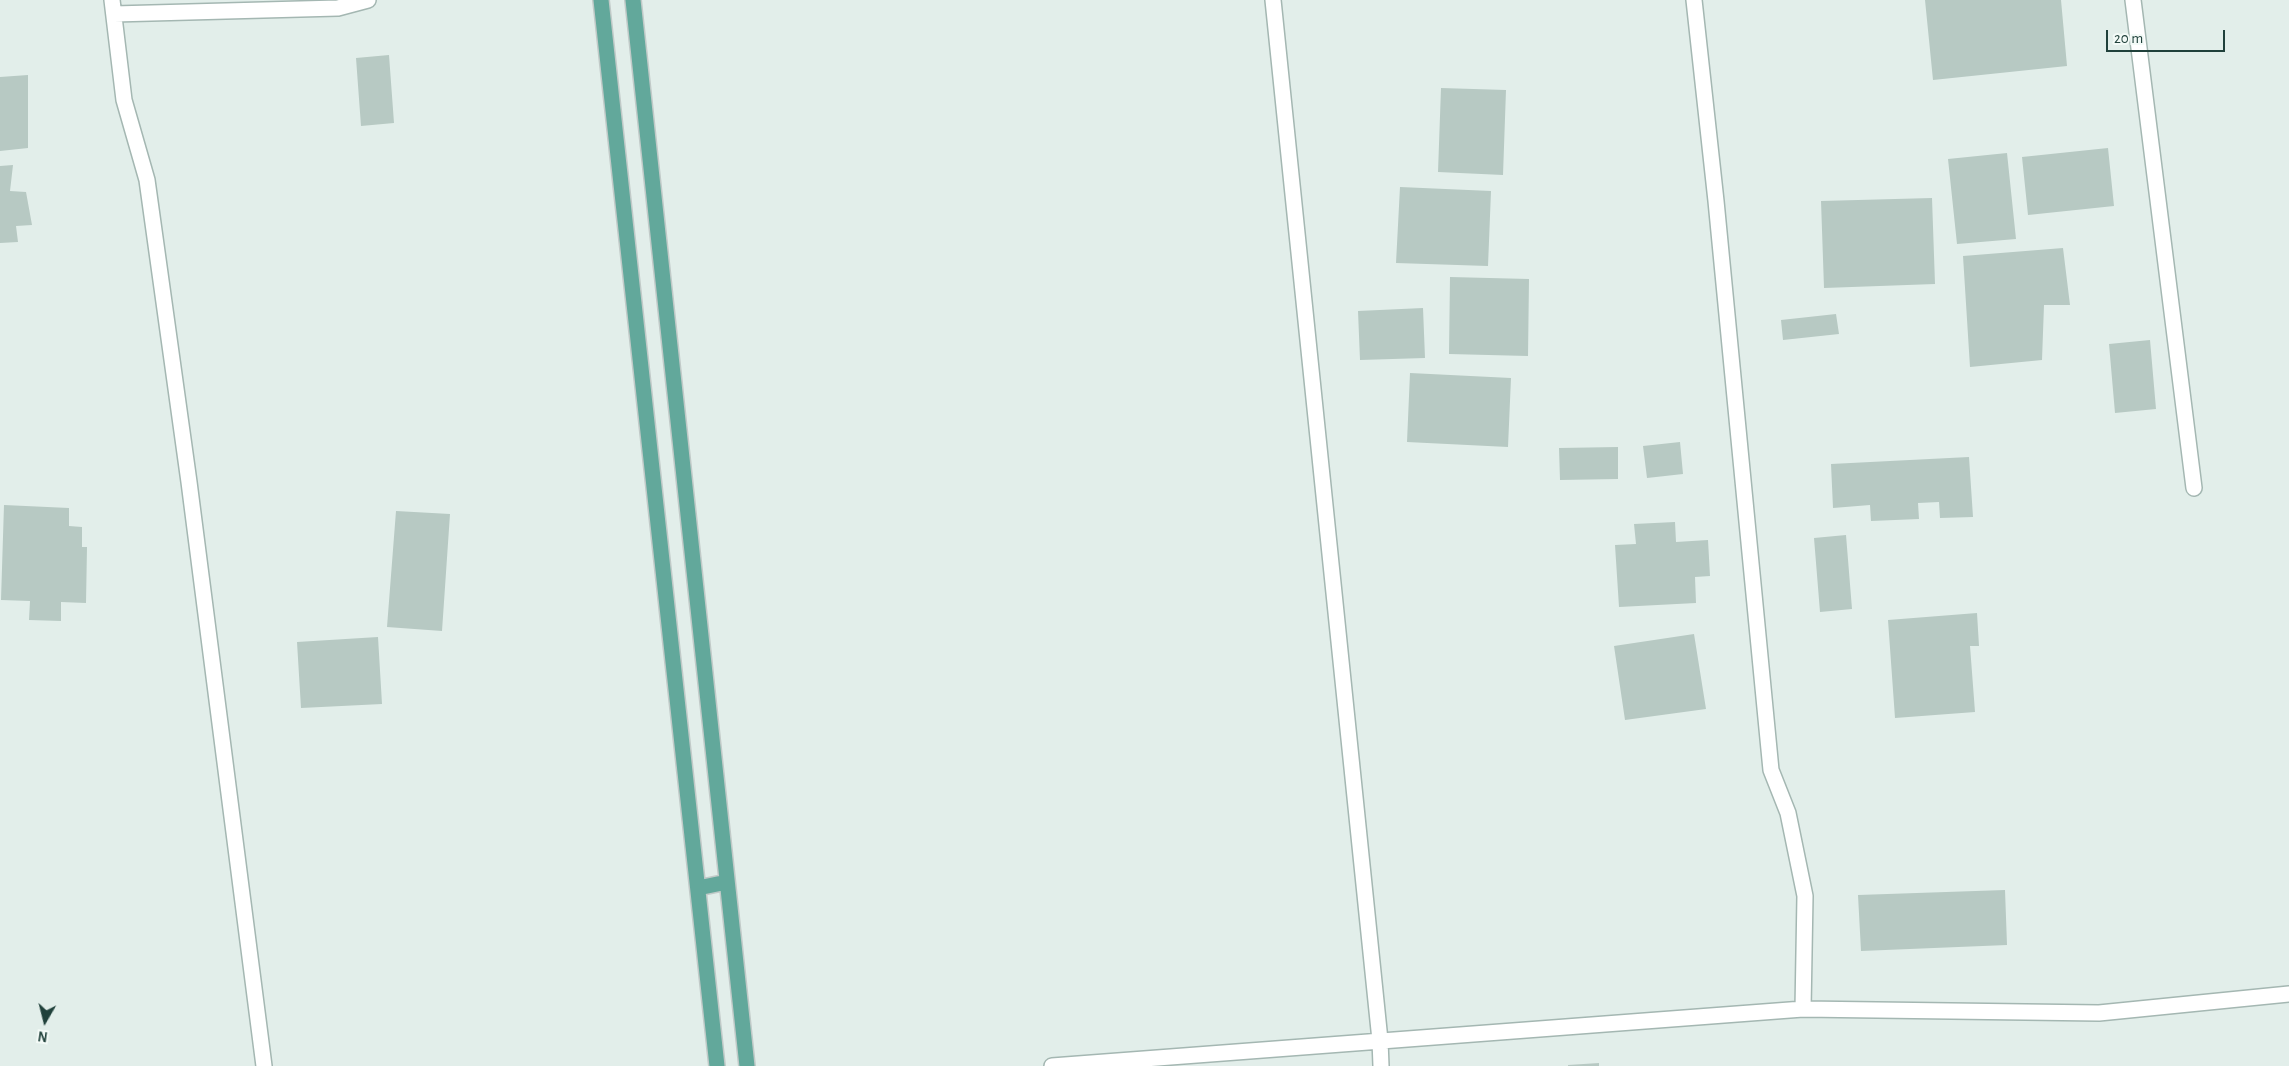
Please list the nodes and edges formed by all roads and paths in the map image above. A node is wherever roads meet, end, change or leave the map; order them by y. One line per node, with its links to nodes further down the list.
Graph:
1 (368, 0): 7 (street)
2 (601, 0): 10 (main road)
3 (633, 0): 9 (main road)
4 (1272, 0): 13 (street)
5 (1694, 0): 12 (street)
6 (2133, 0): 8 (street)
7 (113, 7): 14 (street)
8 (2194, 488)
9 (727, 882): 10 (main road); 16 (main road)
10 (698, 888): 15 (main road)
11 (2289, 994): 12 (street)
12 (1803, 1009): 13 (street)
13 (1380, 1040): 17 (street); 18 (street)
14 (264, 1066)
15 (717, 1066)
16 (747, 1066)
17 (1052, 1066)
18 (1381, 1066)

